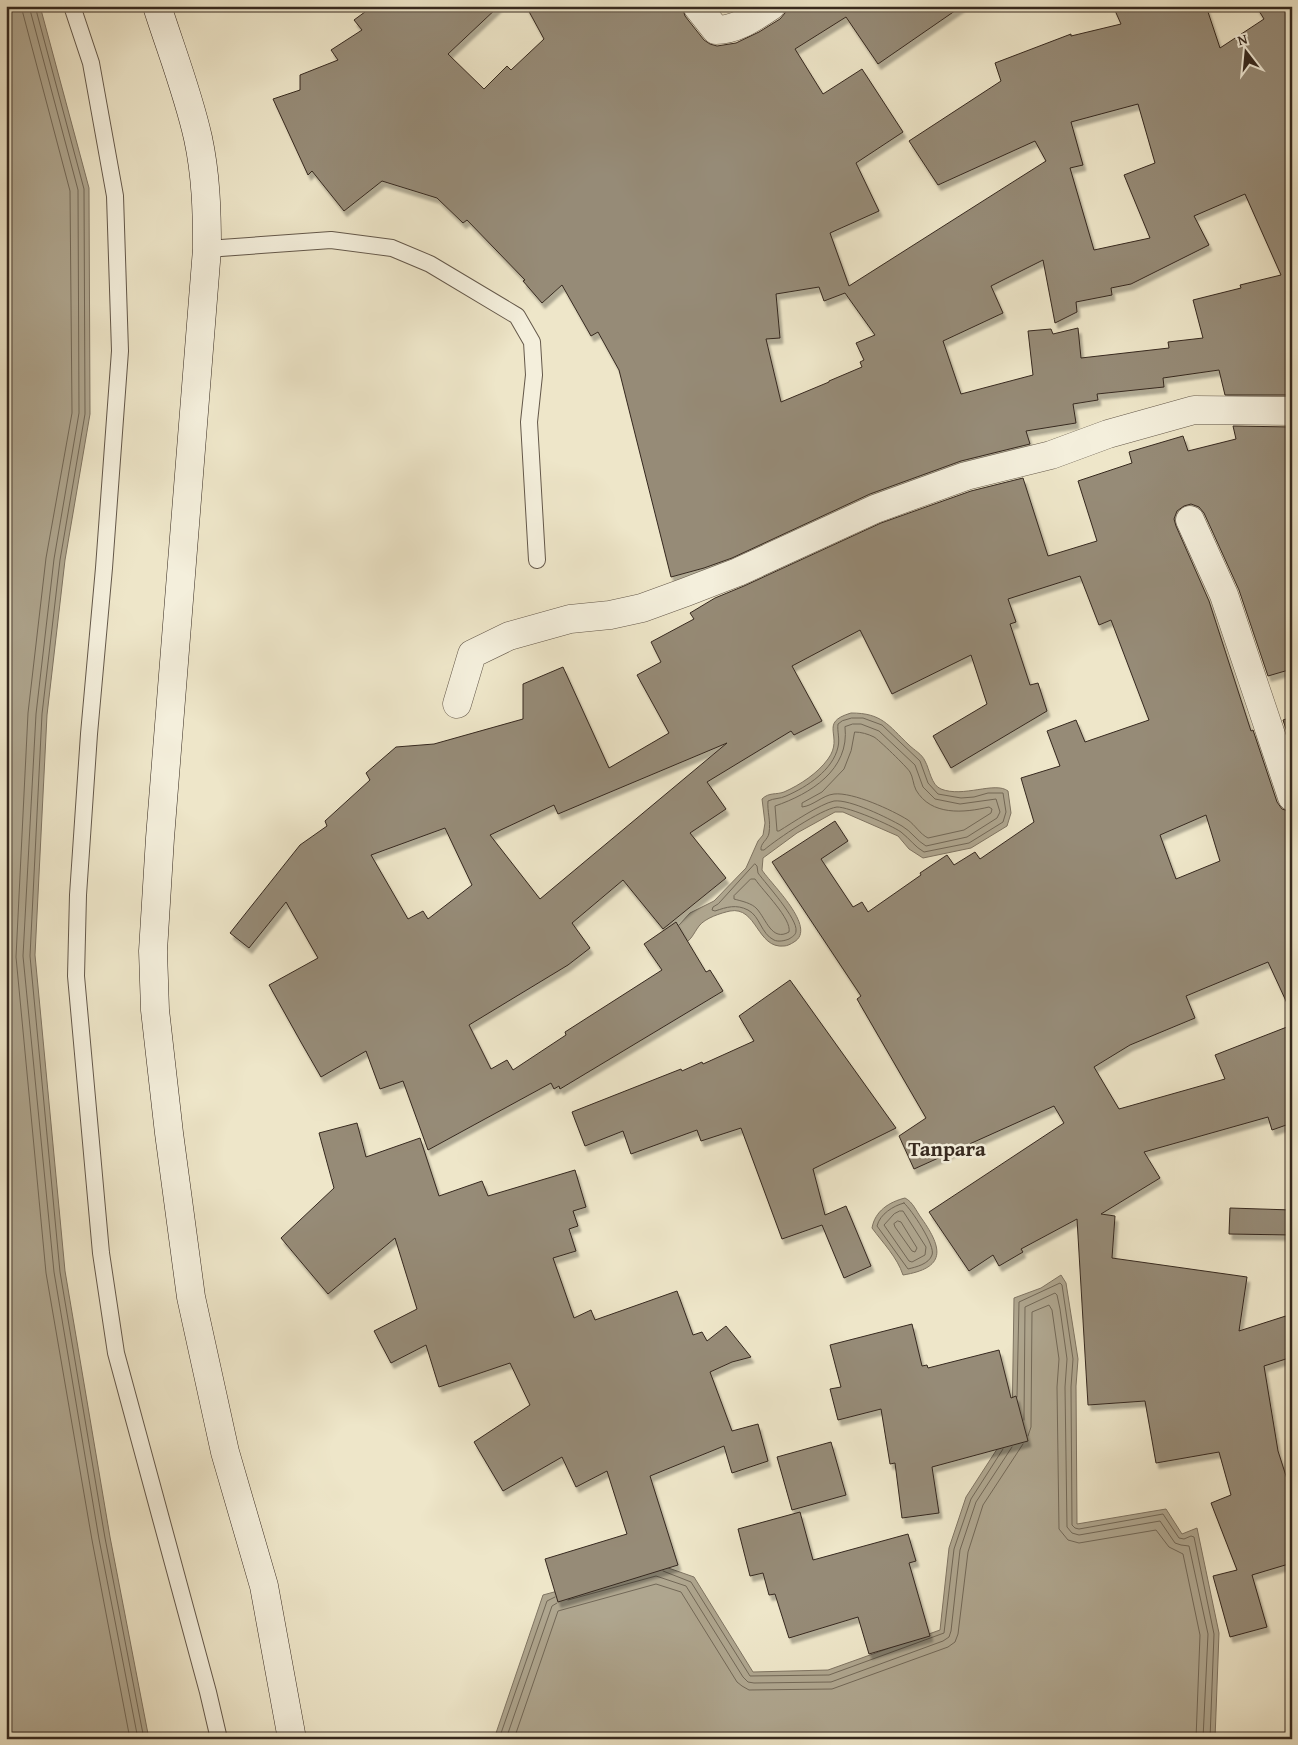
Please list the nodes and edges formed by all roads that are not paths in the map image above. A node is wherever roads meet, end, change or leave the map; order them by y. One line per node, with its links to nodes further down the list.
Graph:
1 (72, 6): 12 (lane)
2 (157, 6): 5 (main road)
3 (696, 6): 4 (main road)
4 (771, 6)
5 (208, 249): 8 (lane); 11 (main road)
6 (1292, 411): 9 (main road)
7 (1190, 520): 10 (main road)
8 (537, 560)
9 (457, 704)
10 (1292, 797)
11 (292, 1732)
12 (219, 1739)

